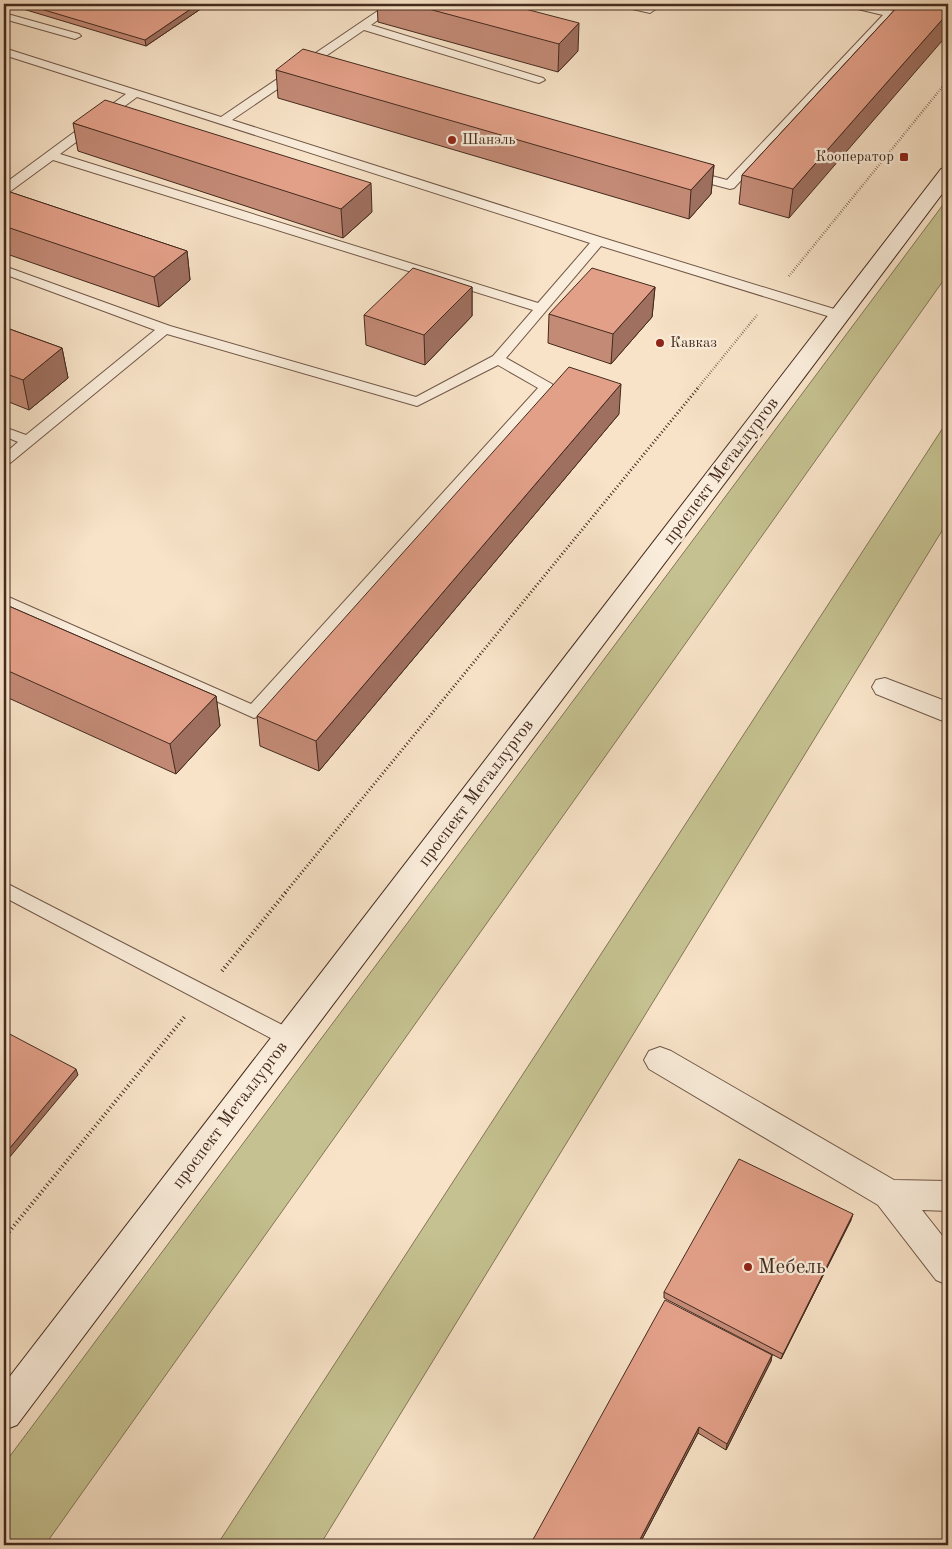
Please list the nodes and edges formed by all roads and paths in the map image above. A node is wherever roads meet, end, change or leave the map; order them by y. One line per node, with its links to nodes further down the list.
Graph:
1 (395, 4): 6 (lane)
2 (623, 4): 3 (lane)
3 (658, 4)
4 (849, 4): 16 (lane)
5 (4, 16): 7 (lane)
6 (362, 26): 9 (lane); 11 (lane)
7 (76, 36)
8 (4, 51): 13 (lane)
9 (300, 68): 10 (lane); 14 (lane)
10 (319, 73)
11 (539, 80)
12 (948, 80): 21 (path)
13 (135, 93): 14 (lane); 15 (lane)
14 (224, 120): 19 (lane)
15 (51, 155): 18 (lane); 22 (lane)
16 (672, 169)
17 (948, 174): 23 (main road, проспект Металлургов)
18 (4, 190)
19 (598, 241): 21 (lane); 22 (lane)
20 (4, 270): 24 (lane)
21 (773, 295): 23 (lane); 33 (path)
22 (541, 308): 25 (lane)
23 (839, 315): 34 (main road, проспект Металлургов)
24 (165, 330): 25 (lane); 27 (lane)
25 (498, 359): 29 (lane)
26 (4, 431): 27 (lane)
27 (27, 441): 28 (lane)
28 (4, 461)
29 (4, 600)
30 (885, 686): 31 (main road)
31 (948, 713)
32 (4, 889): 33 (lane)
33 (204, 994): 34 (lane); 38 (path)
34 (289, 1038): 40 (main road, проспект Металлургов)
35 (660, 1060): 36 (main road)
36 (890, 1195): 37 (main road); 39 (main road)
37 (948, 1196)
38 (4, 1238)
39 (948, 1269)
40 (4, 1413)

